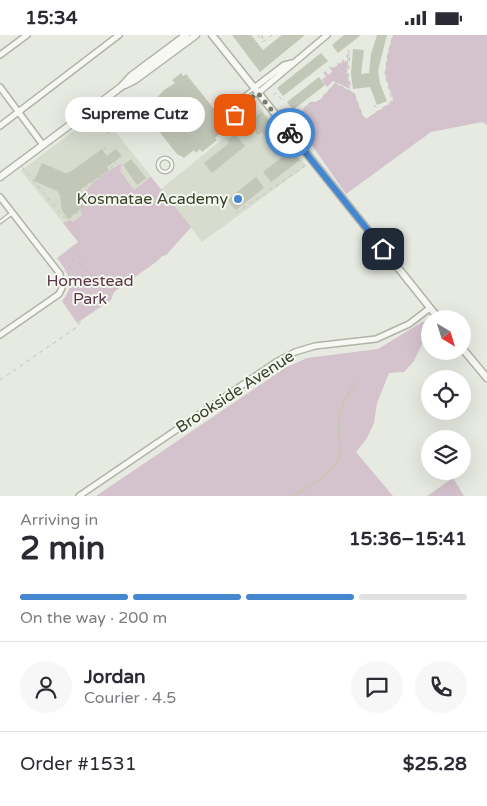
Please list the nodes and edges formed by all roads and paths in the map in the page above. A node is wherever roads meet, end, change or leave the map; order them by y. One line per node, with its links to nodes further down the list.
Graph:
1 (27, 35): 13 (street)
2 (119, 35): 31 (street)
3 (186, 35): 22 (street)
4 (196, 35): 22 (street)
5 (212, 35): 24 (street)
6 (258, 35): 11 (path)
7 (262, 35): 11 (path)
8 (272, 35): 11 (path)
9 (327, 35): 24 (street)
10 (393, 35): 30 (path)
11 (263, 42)
12 (348, 50): 23 (path)
13 (0, 55)
14 (343, 59): 16 (path)
15 (336, 61): 16 (path)
16 (338, 64): 17 (path); 18 (path)
17 (342, 69): 18 (path); 19 (path)
18 (335, 74): 19 (path)
19 (337, 79): 20 (path)
20 (335, 83): 30 (path); 34 (path)
21 (0, 87): 31 (street)
22 (122, 87): 37 (street)
23 (351, 89)
24 (256, 90): 26 (lane); 28 (lane); 34 (street)
25 (273, 95): 27 (path)
26 (241, 98): 28 (lane); 28 (lane)
27 (285, 99)
28 (245, 103)
29 (374, 105): 30 (path)
30 (379, 111)
31 (18, 112): 32 (street); 37 (street)
32 (0, 126)
33 (111, 131): 35 (path)
34 (290, 132): 38 (street)
35 (107, 134)
36 (101, 143): 45 (path)
37 (43, 145): 39 (street)
38 (312, 160): 44 (path); 49 (street)
39 (19, 163): 41 (street); 45 (path)
40 (158, 168): 40 (lane)
41 (0, 177)
42 (0, 197): 43 (street)
43 (12, 213): 46 (lane); 48 (street)
44 (236, 213)
45 (68, 219): 47 (path)
46 (0, 222)
47 (77, 247): 48 (path); 54 (path)
48 (60, 275): 51 (street)
49 (430, 307): 50 (street); 55 (street, Brookside Avenue)
50 (432, 310)
51 (0, 335)
52 (471, 358): 53 (street)
53 (487, 378)
54 (0, 379)
55 (79, 496)

